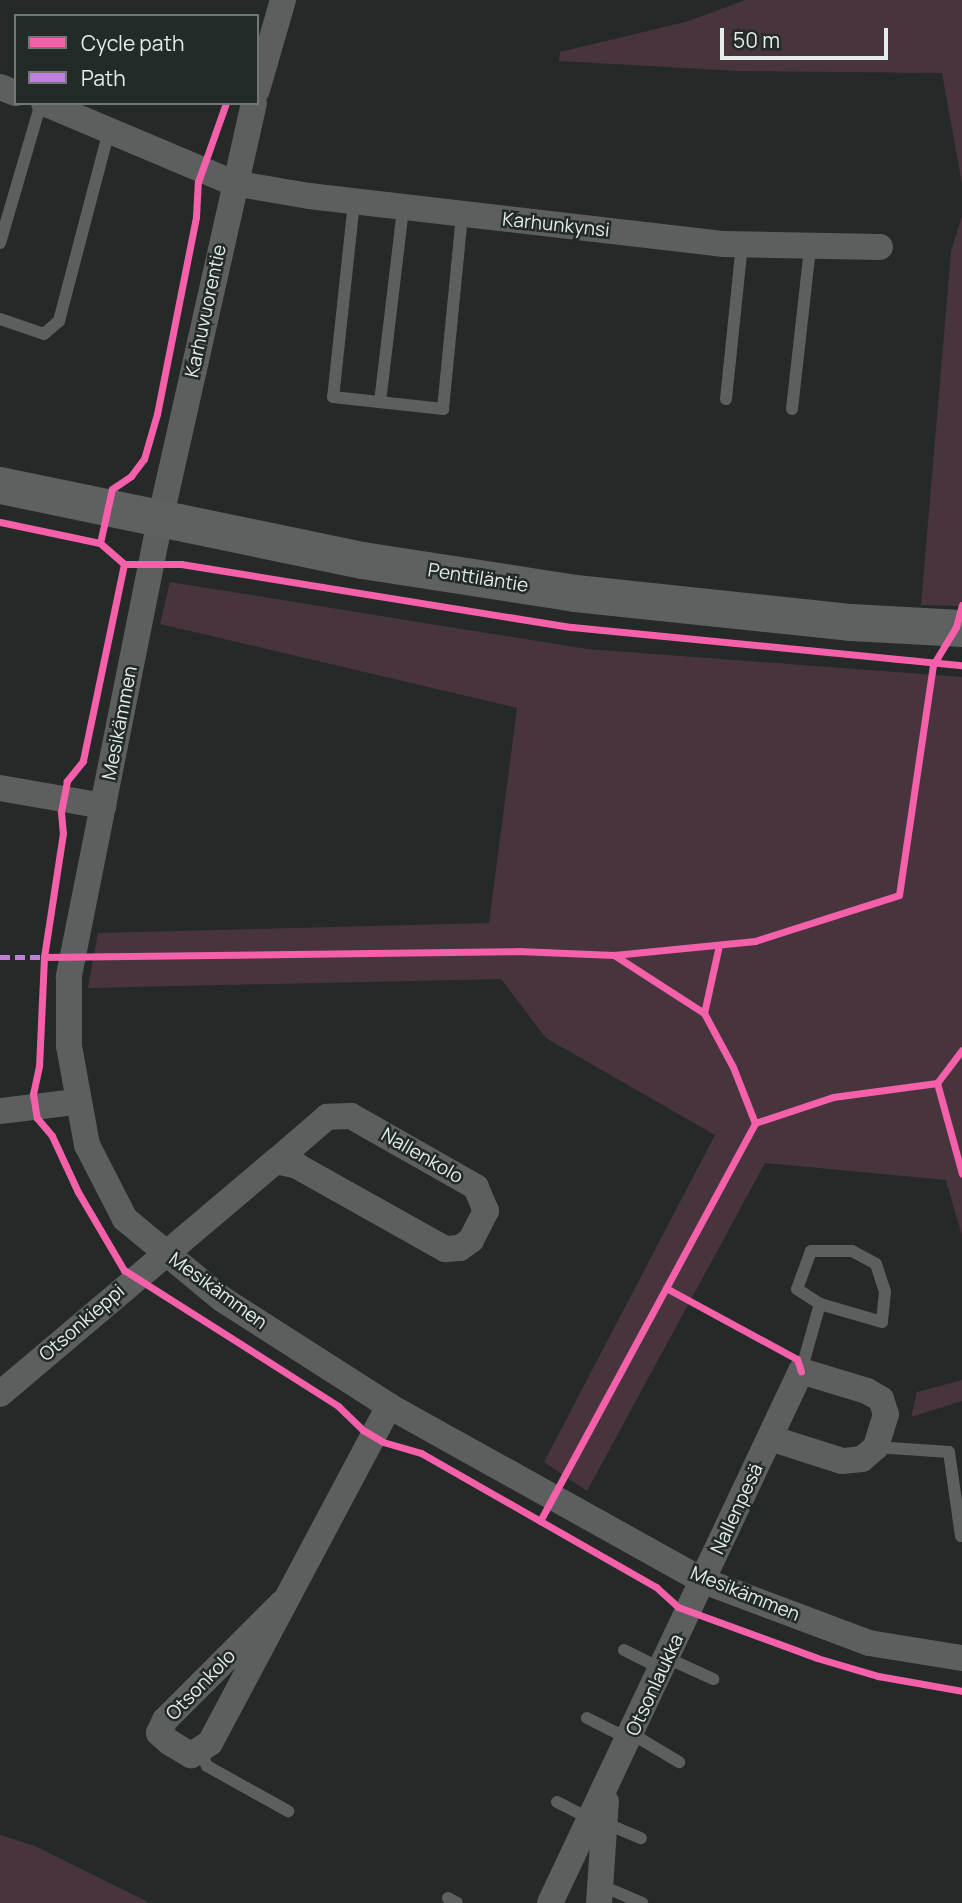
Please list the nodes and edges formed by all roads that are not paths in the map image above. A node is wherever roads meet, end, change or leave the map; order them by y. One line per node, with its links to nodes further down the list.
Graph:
1 (283, 0): 2 (street)
2 (259, 83)
3 (41, 105): 11 (lane)
4 (47, 105): 6 (street, Karhunkynsi)
5 (253, 105): 7 (street, Karhuvuorentie)
6 (108, 131): 7 (street, Karhunkynsi); 15 (lane)
7 (233, 183): 8 (street, Karhunkynsi); 20 (street, Karhuvuorentie)
8 (354, 202): 9 (street, Karhunkynsi); 17 (lane)
9 (403, 208): 10 (street, Karhunkynsi); 17 (lane)
10 (462, 215): 12 (street, Karhunkynsi); 17 (lane)
11 (0, 243)
12 (742, 245): 14 (street, Karhunkynsi); 16 (lane)
13 (880, 247): 14 (street, Karhunkynsi)
14 (810, 248): 18 (lane)
15 (0, 319)
16 (726, 399)
17 (380, 402)
18 (792, 409)
19 (0, 485): 20 (street, Penttiläntie)
20 (160, 520): 21 (street, Penttiläntie); 23 (street, Mesikämmen)
21 (962, 628)
22 (0, 789): 23 (street)
23 (103, 806): 24 (street, Mesikämmen)
24 (76, 1102): 25 (street); 27 (street, Mesikämmen)
25 (0, 1111)
26 (276, 1161): 26 (street, Nallenkolo); 27 (street, Nallenkolo)
27 (164, 1252): 30 (street, Otsonkieppi); 31 (street, Mesikämmen)
28 (820, 1304): 28 (lane); 29 (lane)
29 (802, 1371): 32 (street, Nallenpesä); 33 (street)
30 (0, 1394)
31 (389, 1406): 35 (street, Mesikämmen); 36 (street, Otsonkolo)
32 (770, 1438): 33 (street); 35 (street, Nallenpesä)
33 (876, 1447): 34 (lane)
34 (961, 1536)
35 (704, 1581): 38 (street, Mesikämmen); 39 (street, Otsonlaukka)
36 (282, 1603): 43 (street, Otsonkolo); 43 (street, Otsonkolo)
37 (624, 1650): 39 (lane)
38 (962, 1658)
39 (664, 1664): 40 (lane); 42 (street, Otsonlaukka)
40 (713, 1679)
41 (587, 1718): 42 (lane)
42 (631, 1737): 44 (lane); 47 (street, Otsonlaukka)
43 (201, 1752): 46 (lane)
44 (679, 1762)
45 (557, 1802): 47 (lane)
46 (288, 1811)
47 (598, 1821): 48 (lane); 49 (street, Otsonlaukka); 50 (street, Otsonlaukka)
48 (641, 1838)
49 (600, 1894): 51 (lane)
50 (550, 1903)
51 (642, 1903)

